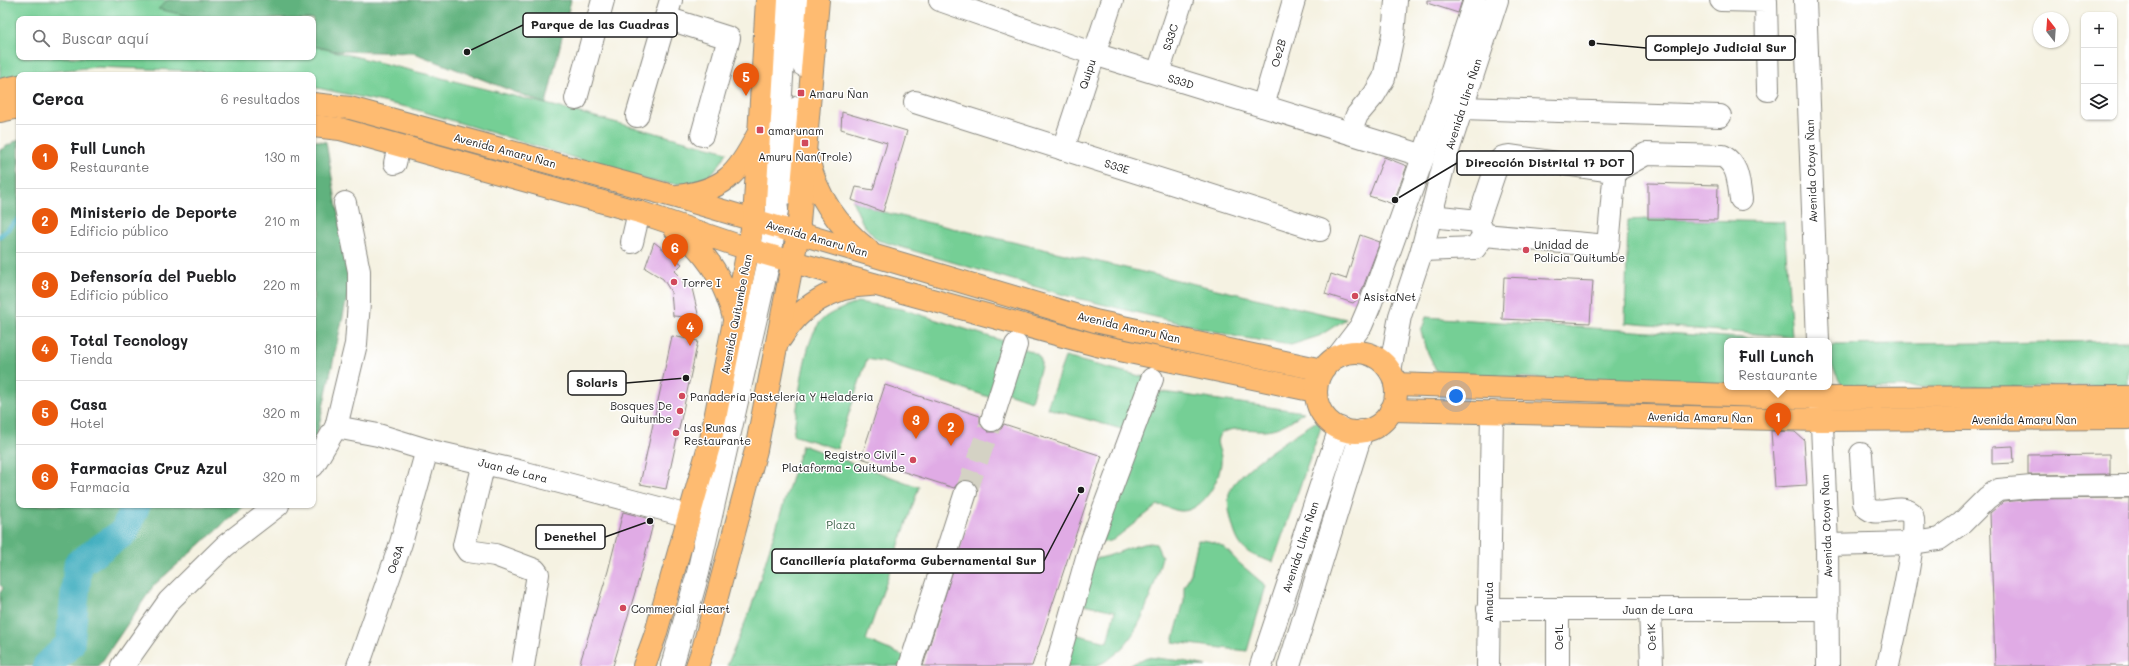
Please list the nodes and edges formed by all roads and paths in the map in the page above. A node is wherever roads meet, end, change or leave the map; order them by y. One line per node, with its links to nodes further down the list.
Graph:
1 (603, 0): 21 (street)
2 (767, 0): 31 (main road, Avenida Quitumbe Ñan)
3 (787, 0): 43 (street)
4 (806, 0): 43 (street)
5 (818, 0): 34 (main road)
6 (940, 0): 16 (street, S33D)
7 (1112, 0): 16 (street, Quipu)
8 (1182, 0): 17 (street, S33C)
9 (1294, 0): 24 (street, Oe2B)
10 (1476, 0): 36 (street, Avenida Llira Ñan)
11 (1497, 0): 26 (street, Avenida Llira Ñan)
12 (1721, 0): 20 (street)
13 (1805, 0): 56 (street, Avenida Otoya Ñan)
14 (1396, 1): 32 (street)
15 (668, 9): 28 (street); 33 (street)
16 (1094, 54): 17 (street, S33D); 35 (street, Quipu)
17 (1158, 73): 24 (street, S33D)
18 (16, 87): 19 (main road)
19 (0, 90)
20 (1768, 90)
21 (576, 99)
22 (915, 102): 35 (street, S33E)
23 (316, 104): 38 (main road, Avenida Amaru Ñan)
24 (1263, 106): 32 (street, S33D)
25 (16, 108): 27 (main road)
26 (1462, 108): 29 (street); 42 (street, Avenida Llira Ñan)
27 (0, 111)
28 (637, 116)
29 (1720, 116)
30 (316, 126): 41 (main road)
31 (760, 130): 38 (main road); 44 (main road, Avenida Quitumbe Ñan)
32 (1350, 133): 36 (street, S33D)
33 (702, 135)
34 (805, 143): 47 (main road); 51 (main road)
35 (1063, 149): 46 (street, S33E)
36 (1424, 156): 59 (street, Avenida Llira Ñan)
37 (1612, 173): 39 (street); 45 (street); 45 (street)
38 (676, 197): 44 (main road, Avenida Amaru Ñan)
39 (1741, 199)
40 (346, 203): 73 (street)
41 (643, 213): 48 (street); 49 (main road); 55 (main road)
42 (1431, 216): 45 (street); 50 (street, Avenida Llira Ñan)
43 (776, 218): 44 (main road, Avenida Amaru Ñan); 47 (main road, Avenida Amaru Ñan); 52 (street)
44 (754, 219): 49 (main road, Avenida Quitumbe Ñan)
45 (1481, 228): 50 (street)
46 (1320, 230)
47 (798, 234): 51 (main road, Avenida Amaru Ñan); 53 (main road)
48 (632, 242)
49 (748, 250): 52 (main road); 55 (main road, Avenida Quitumbe Ñan)
50 (1422, 250): 61 (street, Avenida Llira Ñan)
51 (873, 254): 60 (main road, Avenida Amaru Ñan)
52 (770, 256): 53 (main road); 94 (street)
53 (793, 262): 54 (main road); 57 (main road)
54 (878, 285): 57 (main road); 65 (main road)
55 (735, 321): 83 (main road, Avenida Quitumbe Ñan)
56 (1818, 338)
57 (778, 344): 95 (main road)
58 (1016, 345): 71 (street)
59 (1338, 356): 60 (main road); 61 (main road)
60 (1322, 370): 65 (main road)
61 (1393, 378): 63 (main road, Avenida Amaru Ñan); 68 (main road)
62 (1152, 379): 97 (street)
63 (1724, 390)
64 (1735, 390): 66 (main road, Avenida Amaru Ñan)
65 (1315, 391): 74 (main road)
66 (1820, 393): 67 (main road, Avenida Amaru Ñan); 72 (street, Avenida Otoya Ñan)
67 (2129, 397)
68 (1391, 410): 69 (main road, Avenida Amaru Ñan); 75 (main road)
69 (1492, 412): 72 (main road, Avenida Amaru Ñan); 86 (street, Amauta)
70 (2129, 418): 72 (main road, Avenida Amaru Ñan)
71 (992, 420)
72 (1821, 420): 85 (street, Avenida Otoya Ñan)
73 (336, 427): 76 (street, Juan de Lara); 78 (street)
74 (1340, 428): 75 (main road); 98 (street, Avenida Llira Ñan)
75 (1362, 431): 99 (street)
76 (427, 450): 79 (street, Juan de Lara); 91 (street, Oe3A)
77 (1861, 454): 84 (street)
78 (316, 461)
79 (484, 463): 83 (street, Juan de Lara); 92 (street)
80 (2129, 486): 84 (street)
81 (966, 492): 96 (street)
82 (274, 508): 90 (street)
83 (689, 516): 93 (main road, Avenida Quitumbe Ñan)
84 (1913, 543): 85 (street); 104 (street)
85 (1827, 545): 89 (street, Avenida Otoya Ñan)
86 (1488, 609): 87 (street, Juan de Lara); 100 (street, Amauta)
87 (1558, 609): 88 (street, Juan de Lara); 101 (street, Oe1L)
88 (1650, 609): 89 (street, Juan de Lara); 102 (street, Oe1K)
89 (1828, 609): 103 (street, Avenida Otoya Ñan)
90 (123, 666)
91 (358, 666)
92 (523, 666)
93 (644, 666)
94 (672, 666)
95 (697, 666)
96 (910, 666)
97 (1056, 666)
98 (1261, 666)
99 (1289, 666)
100 (1488, 666)
101 (1558, 666)
102 (1652, 666)
103 (1828, 666)
104 (1888, 666)

